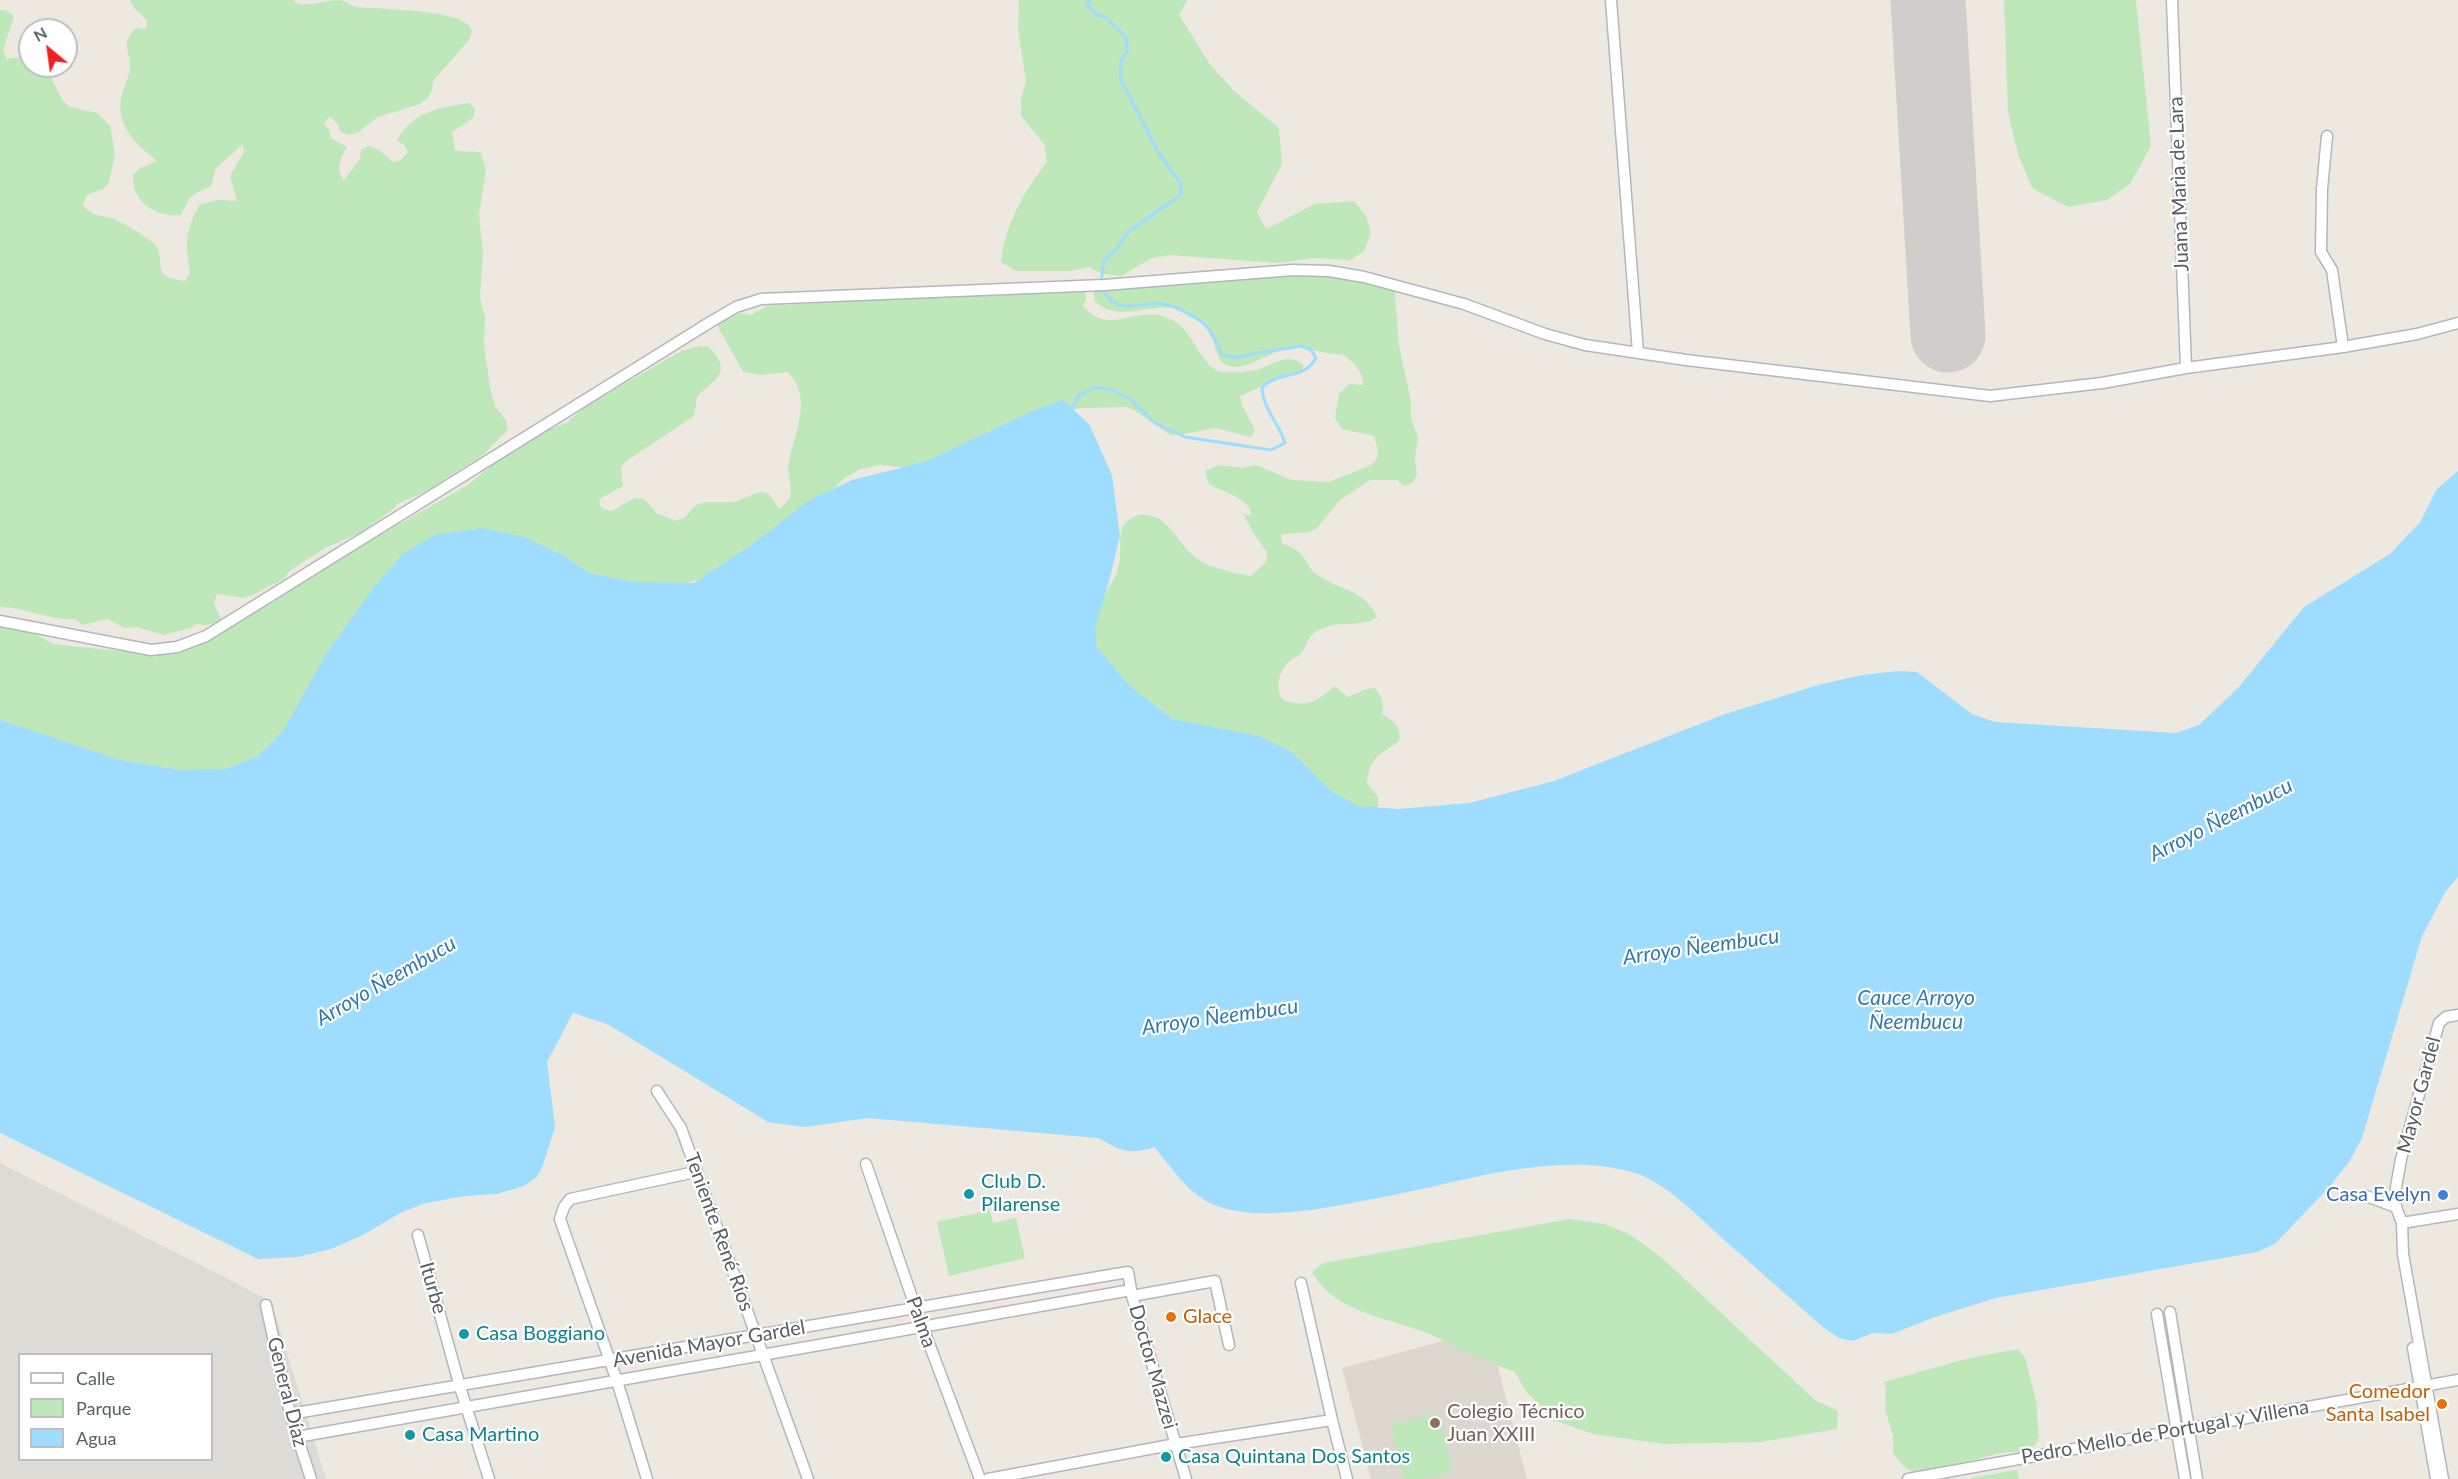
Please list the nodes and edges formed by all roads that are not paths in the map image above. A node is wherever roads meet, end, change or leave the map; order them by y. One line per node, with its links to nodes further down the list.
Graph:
1 (1611, 0): 6 (street)
2 (2172, 0): 7 (street, Juana Marìa de Lara)
3 (2327, 136): 5 (street)
4 (2458, 323): 5 (street)
5 (2343, 347): 7 (street)
6 (1638, 352): 7 (street); 8 (street)
7 (2186, 368)
8 (0, 621)
9 (2458, 1015): 14 (street, Mayor Gardel)
10 (657, 1091): 12 (street, Teniente René Ríos)
11 (866, 1164): 22 (street, Palma)
12 (695, 1172): 26 (street, Teniente René Ríos); 29 (street)
13 (2366, 1196): 14 (street)
14 (2396, 1207): 16 (street, Mayor Gardel)
15 (2458, 1214): 16 (street)
16 (2402, 1223): 32 (street, Mayor Gardel)
17 (418, 1235): 33 (street, Iturbe)
18 (1128, 1272): 20 (street, Doctor Mazzei); 22 (street, Avenida Mayor Gardel)
19 (1301, 1283): 36 (street)
20 (1132, 1293): 25 (street, Avenida Mayor Gardel); 27 (street, Avenida Mayor Gardel); 40 (street, Doctor Mazzei)
21 (266, 1305): 35 (street, General Díaz)
22 (916, 1309): 25 (street, Palma); 26 (street, Avenida Mayor Gardel)
23 (2170, 1312): 37 (street)
24 (2157, 1314): 38 (street)
25 (923, 1327): 28 (street, Avenida Mayor Gardel); 45 (street, Palma)
26 (757, 1336): 28 (street, Teniente René Ríos); 29 (street, Avenida Mayor Gardel)
27 (1229, 1345)
28 (764, 1355): 31 (street, Avenida Mayor Gardel); 44 (street, Teniente René Ríos)
29 (609, 1361): 31 (street); 33 (street, Avenida Mayor Gardel)
30 (2458, 1380): 32 (street, Pedro Mello de Portugal y Villena)
31 (617, 1381): 34 (street, Avenida Mayor Gardel); 43 (street)
32 (2423, 1386): 37 (street, Pedro Mello de Portugal y Villena); 52 (street); 53 (street)
33 (460, 1387): 34 (street, Iturbe); 35 (street, Avenida Mayor Gardel)
34 (467, 1407): 39 (street, Avenida Mayor Gardel); 42 (street, Iturbe)
35 (290, 1414): 39 (street, General Díaz)
36 (1332, 1420): 40 (street); 48 (street)
37 (2189, 1428): 38 (street, Pedro Mello de Portugal y Villena); 51 (street)
38 (2177, 1430): 49 (street, Pedro Mello de Portugal y Villena); 50 (street)
39 (297, 1437): 41 (street, General Díaz)
40 (1176, 1444): 46 (street); 47 (street, Doctor Mazzei)
41 (310, 1479)
42 (489, 1479)
43 (647, 1479)
44 (808, 1479)
45 (981, 1479)
46 (988, 1479)
47 (1186, 1479)
48 (1347, 1479)
49 (1908, 1479)
50 (2185, 1479)
51 (2197, 1479)
52 (2436, 1479)
53 (2444, 1479)

